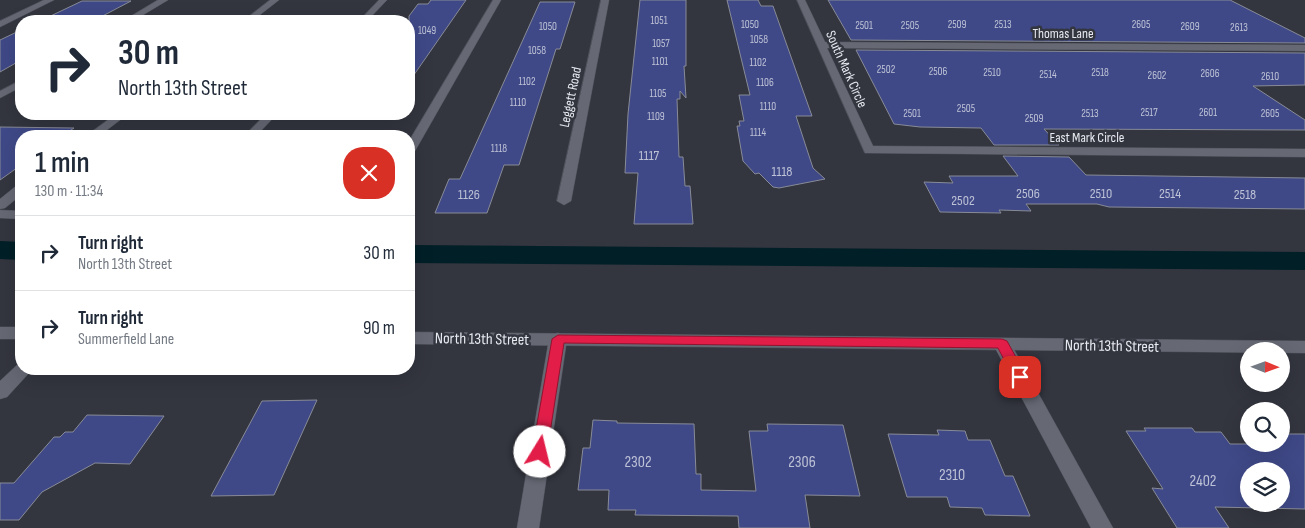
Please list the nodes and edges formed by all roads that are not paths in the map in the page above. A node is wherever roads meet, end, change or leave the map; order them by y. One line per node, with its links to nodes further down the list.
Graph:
1 (50, 0): 8 (street)
2 (164, 0): 9 (street)
3 (275, 0): 10 (street)
4 (383, 0): 11 (street)
5 (497, 0): 22 (street)
6 (605, 0): 26 (street, Leggett Road)
7 (801, 0): 14 (street, South Mark Circle)
8 (19, 15)
9 (138, 15)
10 (255, 15)
11 (368, 15)
12 (15, 17): 13 (street)
13 (0, 24)
14 (821, 45): 15 (street, Thomas Lane); 23 (street, South Mark Circle)
15 (1305, 48)
16 (15, 86): 17 (street)
17 (0, 95)
18 (114, 120): 20 (street)
19 (266, 120): 21 (street)
20 (100, 130)
21 (256, 130)
22 (415, 141)
23 (868, 150): 24 (street, East Mark Circle)
24 (1305, 154)
25 (15, 194): 27 (street)
26 (564, 201)
27 (0, 205)
28 (0, 214): 29 (street)
29 (15, 215)
30 (0, 333): 31 (street)
31 (15, 333)
32 (415, 338): 33 (street, North 13th Street)
33 (558, 339): 34 (street, North 13th Street); 38 (street)
34 (1002, 344): 35 (street, North 13th Street); 39 (street)
35 (1305, 347)
36 (17, 375): 37 (street)
37 (0, 392)
38 (528, 528)
39 (1102, 528)

